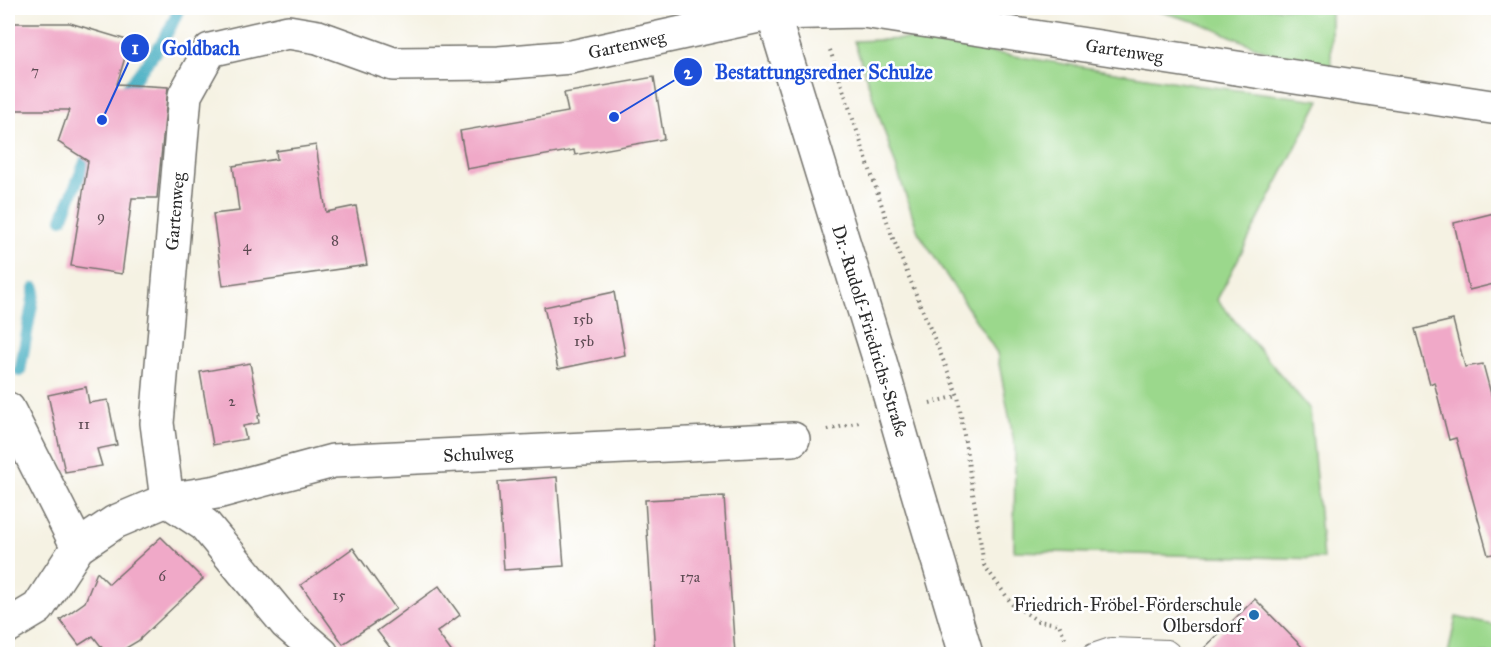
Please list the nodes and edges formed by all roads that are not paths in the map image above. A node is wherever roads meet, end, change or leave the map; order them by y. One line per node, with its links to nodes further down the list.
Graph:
1 (772, 10): 2 (street, Gartenweg); 5 (street, Gartenweg); 10 (street, Dr.-Rudolf-Friedrichs-Straße, bridge)
2 (1498, 108)
3 (8, 409): 6 (street)
4 (793, 439): 5 (street, Schulweg)
5 (167, 500): 6 (street, Schulweg); 9 (street)
6 (78, 547): 7 (street, Schulweg)
7 (8, 626)
8 (1106, 652): 11 (lane)
9 (322, 654)
10 (966, 654)
11 (1172, 654)

